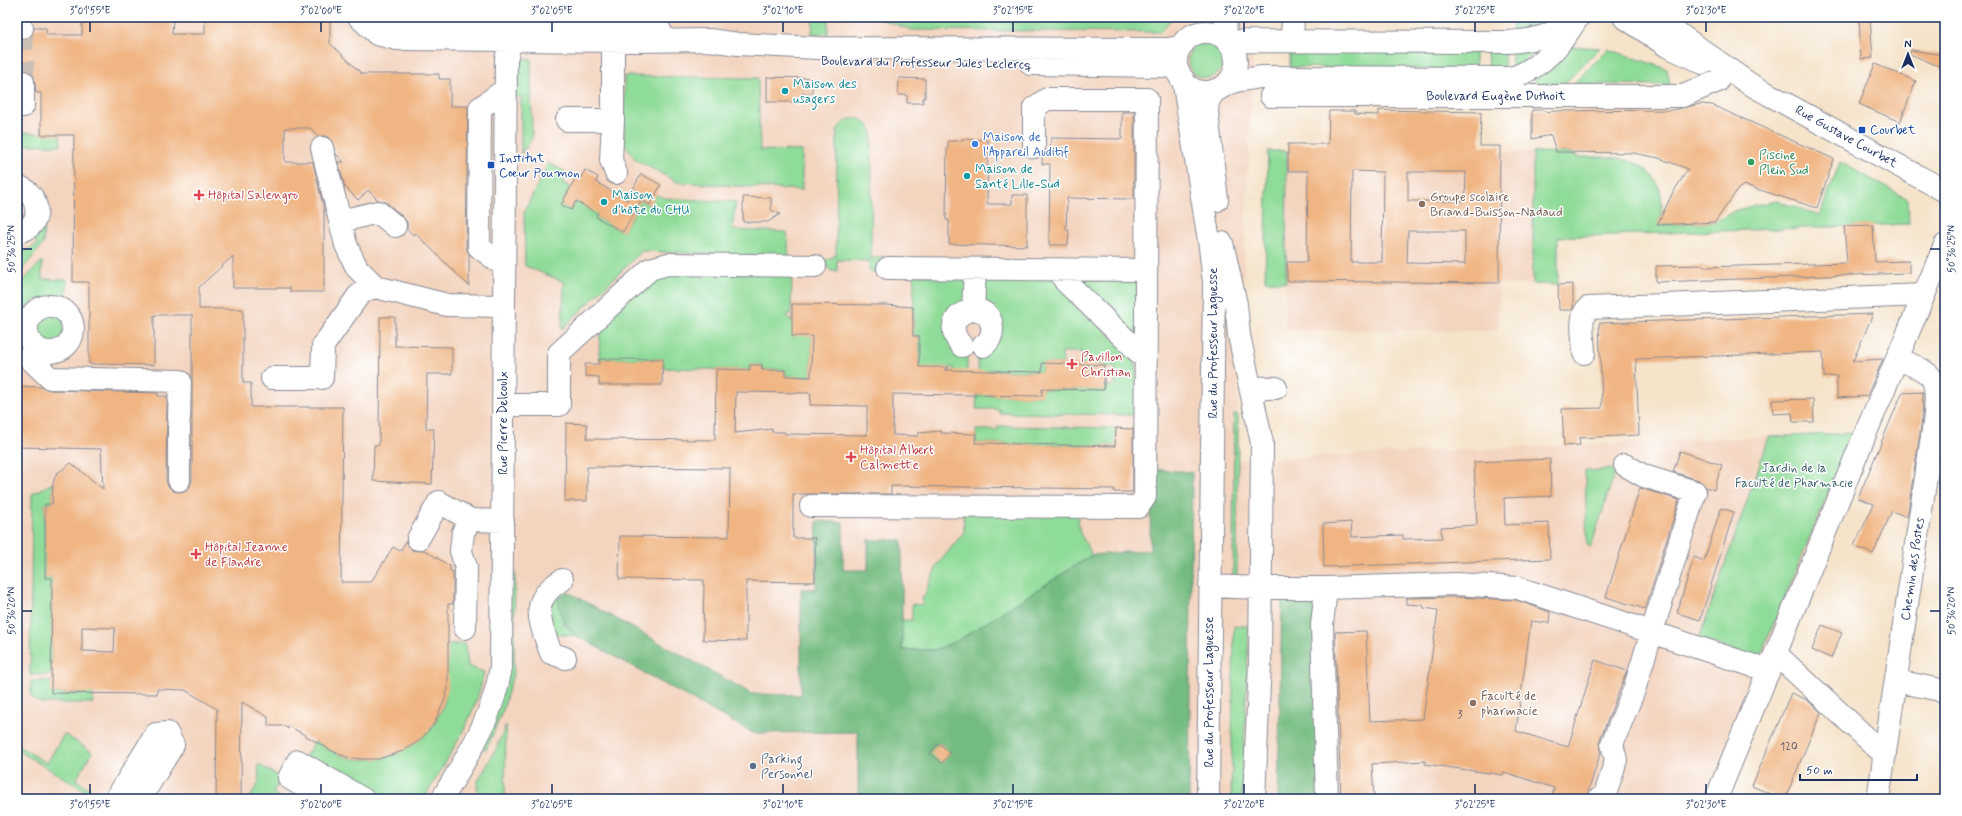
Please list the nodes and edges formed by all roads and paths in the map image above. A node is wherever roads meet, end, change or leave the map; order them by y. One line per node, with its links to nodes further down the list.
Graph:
1 (359, 17): 10 (street, Boulevard du Professeur Jules Leclercq)
2 (369, 17): 11 (street, Boulevard du Professeur Jules Leclercq)
3 (1194, 17): 15 (street)
4 (1293, 17): 12 (street)
5 (1575, 17): 12 (street)
6 (1578, 17): 20 (street, Boulevard Eugène Duthoit)
7 (1624, 17): 19 (street, Rue Gustave Courbet)
8 (1655, 17): 19 (street, Rue Gustave Courbet)
9 (1222, 30): 12 (street); 15 (street); 20 (street)
10 (519, 40): 13 (street, Boulevard du Professeur Jules Leclercq); 42 (street, Rue Pierre Delcoulx)
11 (701, 40): 14 (street, Boulevard du Professeur Jules Leclercq); 15 (street, Boulevard du Professeur Jules Leclercq)
12 (1292, 40)
13 (614, 41): 14 (street, Boulevard du Professeur Jules Leclercq); 24 (street)
14 (674, 41): 16 (street, Boulevard du Professeur Jules Leclercq)
15 (1184, 42): 16 (street)
16 (1181, 76): 20 (street); 43 (street, Rue du Professeur Laguesse)
17 (1718, 80): 21 (street, Boulevard Eugène Duthoit)
18 (23, 82): 22 (street)
19 (1748, 83): 29 (street, Rue Gustave Courbet)
20 (1220, 88): 33 (street, Rue du Professeur Laguesse)
21 (1271, 96)
22 (20, 106)
23 (567, 120): 24 (street)
24 (613, 120): 27 (street)
25 (1034, 147): 39 (street)
26 (322, 148): 30 (street)
27 (616, 173)
28 (17, 186): 32 (street)
29 (1945, 191)
30 (341, 220): 31 (street); 40 (street)
31 (395, 226)
32 (17, 232)
33 (1222, 243): 50 (street); 51 (street, Rue du Professeur Laguesse)
34 (1941, 255): 41 (street)
35 (815, 266): 53 (street)
36 (888, 268): 37 (street)
37 (975, 269): 38 (street); 44 (street)
38 (1060, 270): 39 (street); 48 (street)
39 (1146, 270): 48 (street)
40 (376, 287): 42 (street); 49 (street)
41 (1924, 295): 45 (street); 47 (street)
42 (504, 306): 53 (street, Rue Pierre Delcoulx)
43 (1215, 307): 50 (street); 61 (street, Rue du Professeur Laguesse)
44 (973, 310): 44 (street)
45 (1584, 353)
46 (27, 356): 55 (street)
47 (1897, 358): 67 (street); 68 (street, Chemin des Postes)
48 (1146, 360): 56 (street)
49 (272, 378)
50 (1228, 380): 61 (street)
51 (1251, 387): 52 (street); 62 (street, Rue du Professeur Laguesse)
52 (1276, 388)
53 (504, 405): 58 (street, Rue Pierre Delcoulx)
54 (1625, 465): 65 (street)
55 (179, 480)
56 (811, 506)
57 (471, 520): 58 (street); 59 (street); 64 (street)
58 (503, 521): 75 (street, Rue Pierre Delcoulx)
59 (418, 539)
60 (562, 580): 66 (street)
61 (1217, 586): 62 (street); 76 (street, Rue du Professeur Laguesse); 77 (street)
62 (1260, 588): 63 (street); 78 (street, Rue du Professeur Laguesse)
63 (1326, 588): 65 (street); 79 (street)
64 (465, 628)
65 (1651, 632): 67 (street); 80 (street)
66 (565, 658)
67 (1772, 663): 70 (street); 81 (street)
68 (1897, 681): 69 (street); 70 (street, Chemin des Postes)
69 (1945, 691)
70 (1885, 755): 82 (street, Chemin des Postes)
71 (116, 799): 72 (street)
72 (140, 799)
73 (325, 799): 74 (street)
74 (363, 799)
75 (442, 799)
76 (1208, 799)
77 (1222, 799)
78 (1254, 799)
79 (1327, 799)
80 (1598, 799)
81 (1716, 799)
82 (1878, 799)

